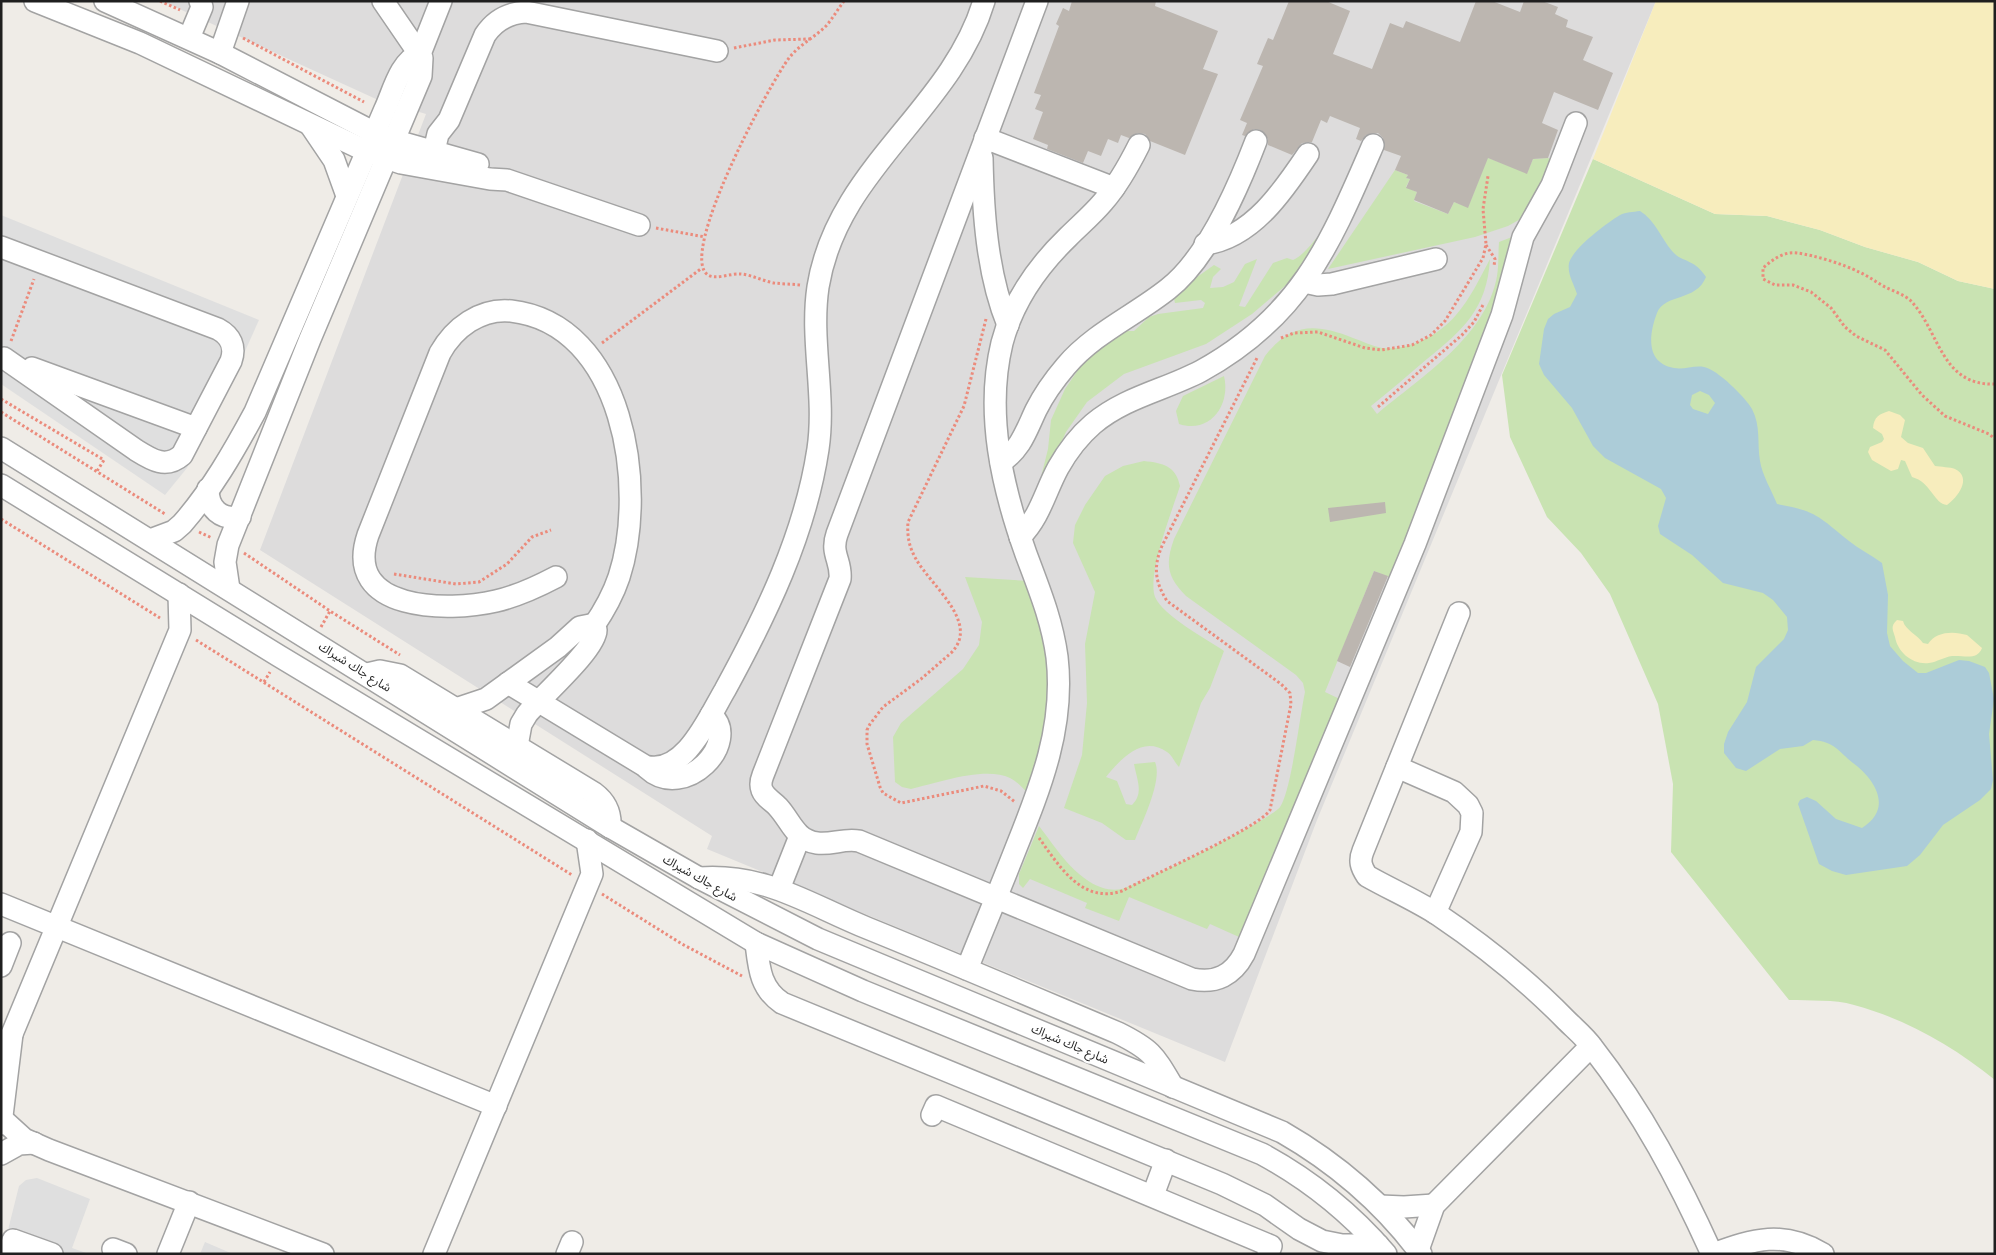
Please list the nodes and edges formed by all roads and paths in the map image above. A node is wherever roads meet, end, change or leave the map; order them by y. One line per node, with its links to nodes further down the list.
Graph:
1 (35, 1): 21 (street)
2 (106, 1): 13 (street)
3 (160, 1): 11 (path)
4 (238, 1): 12 (street)
5 (383, 1): 17 (street)
6 (441, 1): 17 (street)
7 (844, 1): 14 (path)
8 (984, 1): 44 (street)
9 (1037, 1): 23 (street)
10 (509, 8): 15 (street); 19 (street)
11 (199, 9): 13 (street)
12 (227, 29): 16 (street); 18 (path)
13 (189, 38): 16 (street)
14 (810, 39): 15 (path); 35 (path)
15 (717, 51)
16 (220, 54): 24 (street)
17 (420, 54): 24 (street)
18 (364, 102)
19 (450, 120): 28 (street); 29 (street)
20 (1576, 123): 98 (street)
21 (310, 124): 24 (street); 33 (street)
22 (1256, 141): 36 (street)
23 (984, 143): 32 (street); 47 (street); 92 (street)
24 (380, 145): 29 (street); 33 (street); 64 (street)
25 (1139, 145): 32 (street)
26 (1373, 145): 43 (street)
27 (1308, 154): 36 (street)
28 (462, 159): 29 (street); 31 (street)
29 (436, 160): 31 (street)
30 (1488, 176): 37 (path)
31 (507, 180): 34 (street)
32 (1114, 188): 47 (street)
33 (347, 196): 62 (street)
34 (639, 225): 35 (path)
35 (705, 237): 41 (path)
36 (1206, 244): 59 (street)
37 (1486, 244): 42 (path); 48 (path)
38 (1, 247): 40 (street)
39 (1436, 259): 43 (street)
40 (41, 262): 50 (path); 56 (street)
41 (702, 268): 44 (path); 51 (path)
42 (1493, 274)
43 (1304, 282): 68 (street)
44 (818, 287): 85 (street)
45 (1486, 298): 54 (path)
46 (986, 317): 90 (path)
47 (1008, 325): 59 (street)
48 (1274, 342)
49 (1261, 353): 90 (path)
50 (3, 358): 56 (street); 56 (street)
51 (592, 360): 73 (street); 78 (street)
52 (1995, 384): 57 (path)
53 (1, 399): 60 (path)
54 (1378, 407)
55 (1, 412): 60 (path)
56 (196, 428)
57 (1995, 439)
58 (1, 448): 69 (street, شارع جاك شيراك)
59 (1001, 462): 68 (street)
60 (97, 472): 63 (path)
61 (1, 485): 75 (street, شارع جاك شيراك)
62 (208, 489): 64 (street); 69 (street)
63 (170, 516)
64 (240, 517): 74 (street)
65 (1, 519): 79 (path)
66 (190, 528): 70 (path)
67 (551, 530): 72 (path)
68 (1020, 537): 90 (street)
69 (150, 540): 74 (street, شارع جاك شيراك)
70 (217, 540)
71 (243, 552): 80 (path)
72 (392, 573)
73 (556, 577)
74 (229, 589): 81 (street, شارع جاك شيراك)
75 (179, 594): 77 (street, شارع جاك شيراك); 79 (street)
76 (1459, 613): 89 (street)
77 (218, 619): 79 (street); 93 (street, شارع جاك شيراك)
78 (593, 626): 82 (street); 83 (street)
79 (180, 630): 96 (path); 101 (street)
80 (402, 656)
81 (366, 674): 84 (street); 91 (street, شارع جاك شيراك)
82 (508, 683): 83 (street); 84 (street)
83 (543, 696): 86 (street); 87 (street); 88 (street)
84 (456, 709): 86 (street)
85 (711, 715): 87 (street); 88 (street)
86 (517, 746): 91 (street)
87 (672, 762): 88 (street)
88 (645, 766)
89 (1397, 766): 100 (street); 100 (street)
90 (1027, 821): 98 (street)
91 (610, 827): 95 (street, شارع جاك شيراك)
92 (800, 836): 97 (street); 98 (street)
93 (587, 840): 94 (street, شارع جاك شيراك); 96 (street)
94 (624, 862): 96 (street); 103 (street, شارع جاك شيراك)
95 (699, 878): 97 (street); 110 (street, شارع جاك شيراك)
96 (590, 880): 106 (path); 111 (street)
97 (779, 889): 105 (street)
98 (996, 898): 105 (street)
99 (1, 904): 101 (street)
100 (1435, 913): 108 (street)
101 (57, 926): 107 (street); 111 (street)
102 (10, 943): 104 (street)
103 (756, 943): 106 (street); 122 (street, شارع جاك شيراك)
104 (1, 966)
105 (967, 970): 110 (street)
106 (768, 991): 117 (street)
107 (12, 1034): 109 (street); 113 (street)
108 (1591, 1046): 120 (street); 130 (street)
109 (1, 1057)
110 (1173, 1087): 121 (street, شارع جاك شيراك)
111 (496, 1106): 128 (street)
112 (932, 1115): 118 (street)
113 (2, 1119): 114 (street); 115 (street)
114 (1, 1124)
115 (34, 1143): 116 (street); 119 (street)
116 (1, 1154)
117 (1166, 1160): 118 (street); 122 (street)
118 (1153, 1195): 129 (street)
119 (188, 1202): 123 (street); 127 (street)
120 (1434, 1205): 121 (street); 124 (street)
121 (1380, 1206): 124 (street, شارع جاك شيراك)
122 (1382, 1249)
123 (316, 1252)
124 (1419, 1252)
125 (9, 1254): 126 (street)
126 (52, 1254)
127 (168, 1254)
128 (434, 1254)
129 (1268, 1254)
130 (1712, 1254): 131 (street)
131 (1823, 1254)

